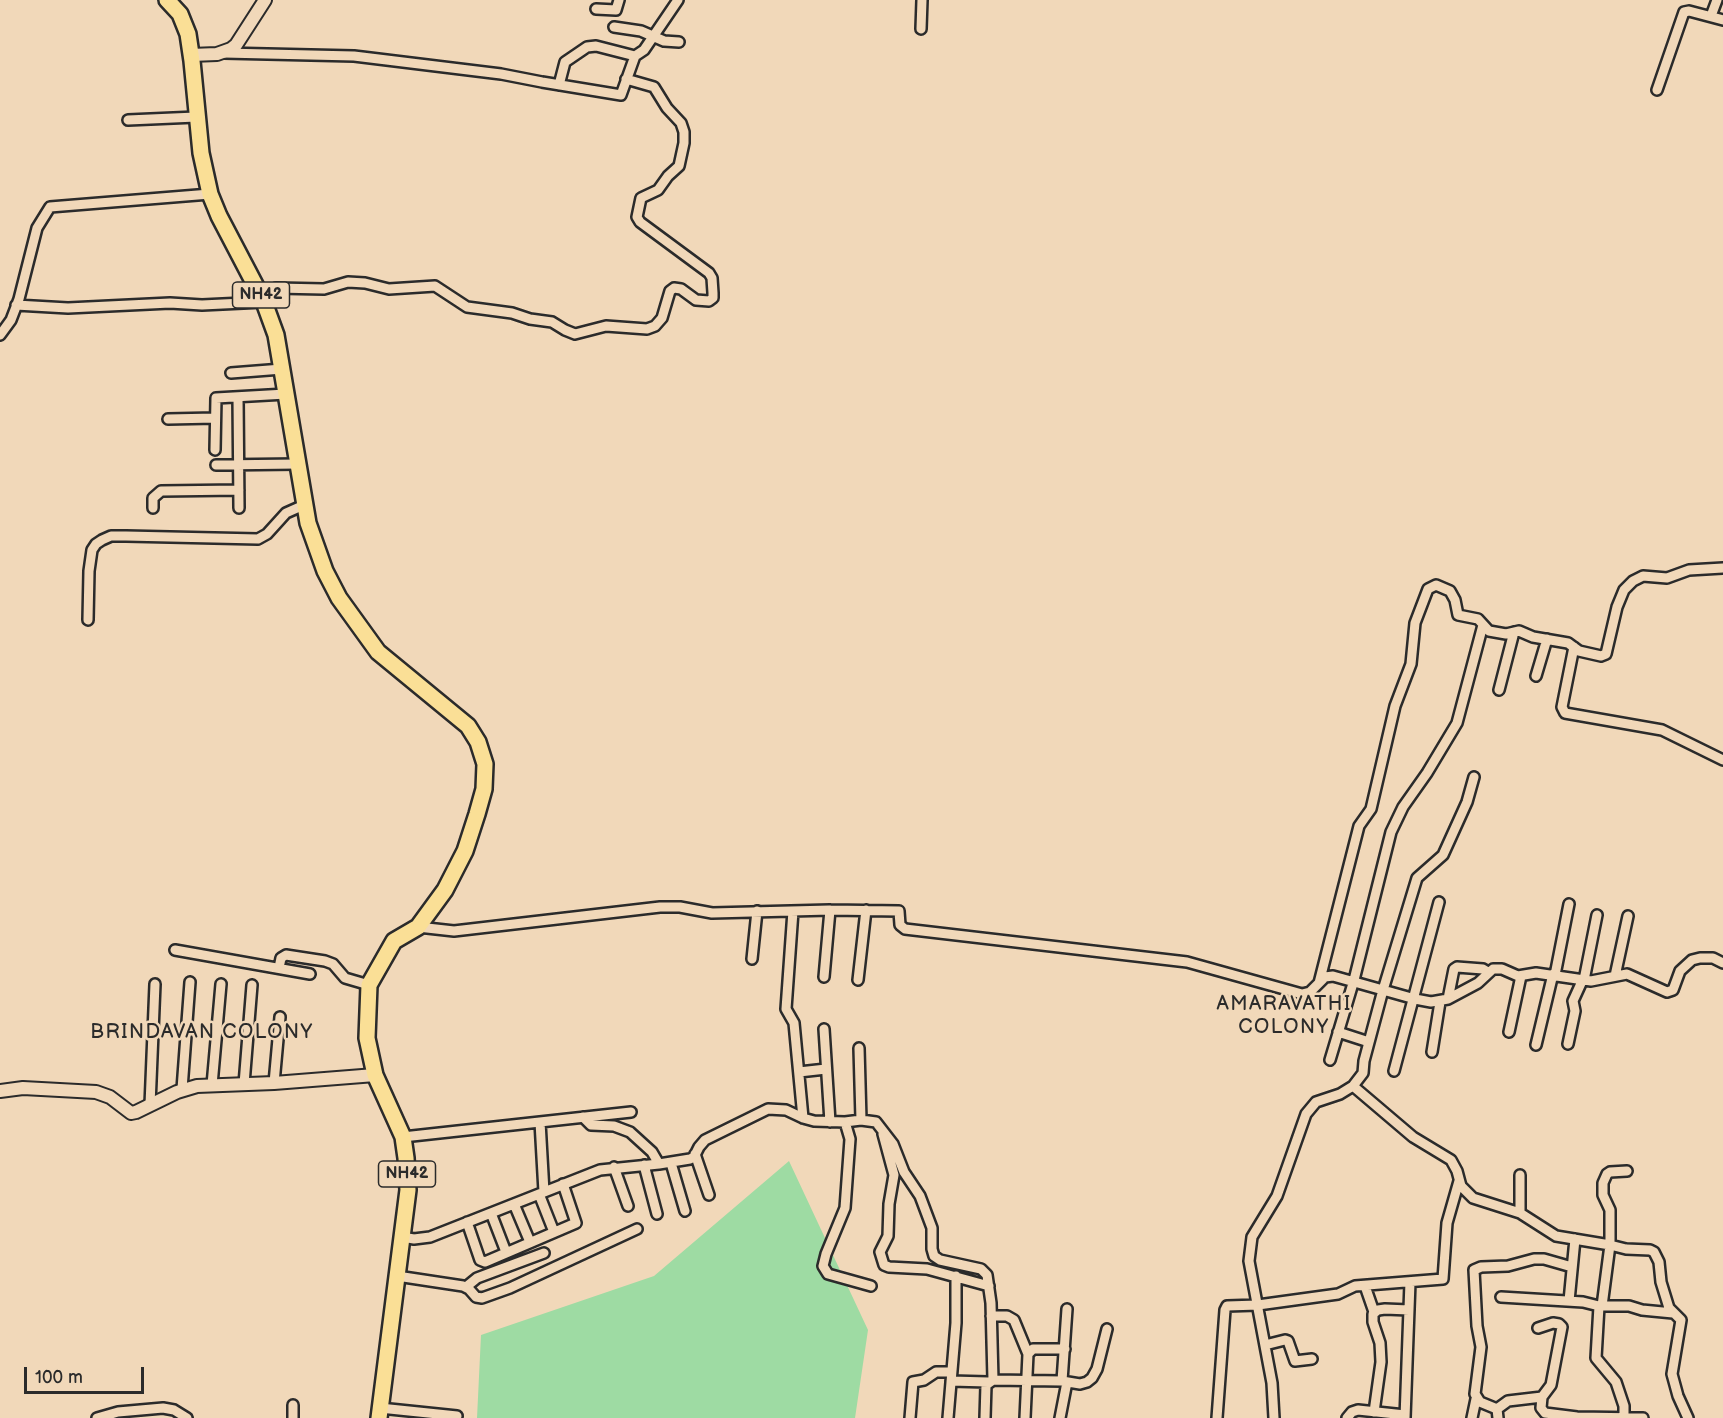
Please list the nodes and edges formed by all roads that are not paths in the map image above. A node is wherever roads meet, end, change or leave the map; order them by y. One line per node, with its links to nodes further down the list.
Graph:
1 (167, 0): 15 (highway, NH42)
2 (265, 0): 14 (street)
3 (618, 0): 7 (street)
4 (677, 0): 12 (street)
5 (922, 0): 11 (street)
6 (1717, 0): 8 (street)
7 (596, 9)
8 (1712, 16): 9 (street); 19 (street)
9 (1723, 20)
10 (614, 27): 12 (street)
11 (921, 29)
12 (654, 36): 13 (street); 16 (street)
13 (679, 42)
14 (224, 52): 15 (street); 18 (street)
15 (191, 55): 20 (highway, NH42)
16 (635, 56): 17 (street); 18 (street)
17 (626, 79): 18 (street); 23 (street)
18 (559, 85)
19 (1657, 90)
20 (196, 117): 21 (street); 22 (highway, NH42)
21 (128, 120)
22 (210, 194): 23 (highway, NH42); 24 (street)
23 (263, 300): 24 (street); 26 (highway, NH42)
24 (16, 305): 25 (street)
25 (0, 335)
26 (282, 369): 27 (street); 28 (highway, NH42)
27 (231, 373)
28 (286, 394): 29 (street); 33 (highway, NH42)
29 (238, 397): 30 (street); 35 (street)
30 (215, 418): 31 (street); 32 (street)
31 (168, 420)
32 (215, 450)
33 (298, 464): 35 (street); 37 (highway, NH42)
34 (216, 465): 35 (street)
35 (239, 465): 36 (street)
36 (239, 490): 38 (street); 39 (street)
37 (304, 505): 41 (street); 58 (highway, NH42)
38 (153, 508)
39 (239, 508)
40 (1723, 568): 45 (street)
41 (87, 620)
42 (1483, 625): 43 (street); 70 (street); 73 (street)
43 (1514, 632): 44 (street); 47 (street)
44 (1547, 639): 45 (street); 46 (street)
45 (1574, 647): 48 (street)
46 (1536, 676)
47 (1499, 690)
48 (1723, 760)
49 (1474, 777): 78 (street)
50 (1439, 902): 79 (street)
51 (1569, 904): 65 (street)
52 (830, 910): 53 (street); 55 (street); 68 (street)
53 (866, 910): 69 (street); 73 (street)
54 (757, 911): 55 (street); 58 (street); 60 (street)
55 (793, 911): 93 (street)
56 (1597, 915): 71 (street)
57 (1628, 916): 67 (street)
58 (418, 927): 77 (highway, NH42)
59 (175, 950): 62 (street)
60 (752, 958)
61 (1723, 963): 67 (street)
62 (279, 968): 64 (street); 77 (street)
63 (1488, 972): 66 (street); 80 (street); 80 (street)
64 (310, 974)
65 (1554, 974): 66 (street); 71 (street); 87 (street)
66 (1521, 976): 84 (street)
67 (1615, 976): 71 (street)
68 (824, 977)
69 (858, 980)
70 (1354, 980): 73 (street); 78 (street); 83 (street)
71 (1584, 980): 86 (street)
72 (190, 982): 99 (street)
73 (1319, 983)
74 (155, 984): 101 (street)
75 (220, 984): 97 (street)
76 (252, 985): 96 (street)
77 (369, 985): 94 (highway, NH42)
78 (1383, 990): 79 (street); 85 (street)
79 (1415, 999): 80 (street); 92 (street)
80 (1444, 1000): 89 (street)
81 (280, 1017): 95 (street)
82 (824, 1029): 91 (street)
83 (1338, 1032): 85 (street); 90 (street)
84 (1509, 1032)
85 (1370, 1042): 98 (street)
86 (1568, 1044)
87 (1536, 1046)
88 (859, 1048): 105 (street)
89 (1432, 1052)
90 (1329, 1060)
91 (826, 1069): 93 (street); 107 (street)
92 (1394, 1071)
93 (799, 1072): 104 (street)
94 (375, 1075): 95 (street); 110 (highway, NH42)
95 (274, 1083): 96 (street)
96 (244, 1084): 97 (street)
97 (212, 1085): 99 (street)
98 (1353, 1086): 118 (street); 147 (street)
99 (182, 1089): 101 (street)
100 (0, 1092): 101 (street)
101 (150, 1105)
102 (631, 1112): 103 (street)
103 (583, 1117): 106 (street); 113 (street)
104 (803, 1118): 107 (street); 111 (street)
105 (861, 1120): 108 (street); 109 (street)
106 (540, 1122): 110 (street); 120 (street)
107 (830, 1122): 108 (street)
108 (845, 1122): 141 (street)
109 (883, 1129): 139 (street); 142 (street)
110 (403, 1137): 131 (highway, NH42)
111 (695, 1154): 112 (street); 121 (street)
112 (671, 1163): 113 (street); 124 (street)
113 (659, 1164): 114 (street)
114 (644, 1165): 115 (street); 127 (street)
115 (614, 1167): 119 (street); 123 (street)
116 (1628, 1172): 134 (street)
117 (1520, 1175): 126 (street)
118 (1460, 1181): 126 (street); 140 (street)
119 (563, 1184): 120 (street); 130 (street)
120 (541, 1193): 122 (street); 130 (street)
121 (709, 1195)
122 (514, 1203): 125 (street); 133 (street)
123 (628, 1206)
124 (685, 1211)
125 (491, 1213): 128 (street); 135 (street)
126 (1520, 1213): 132 (street)
127 (657, 1214)
128 (467, 1222): 131 (street); 135 (street)
129 (637, 1229): 144 (street)
130 (554, 1232): 133 (street)
131 (402, 1237): 138 (highway, NH42)
132 (1575, 1239): 134 (street); 137 (street)
133 (530, 1242): 135 (street)
134 (1610, 1245): 148 (street); 152 (street)
135 (506, 1252)
136 (544, 1252): 144 (street)
137 (1572, 1266): 146 (street); 165 (street)
138 (397, 1276): 144 (street); 168 (highway, NH42)
139 (956, 1276): 142 (street); 160 (street)
140 (1410, 1282): 143 (street); 150 (street)
141 (871, 1286)
142 (989, 1286): 153 (street)
143 (1365, 1286): 147 (street); 151 (street)
144 (466, 1287)
145 (1501, 1297): 146 (street)
146 (1569, 1301): 148 (street)
147 (1258, 1305): 156 (street); 180 (street)
148 (1600, 1306): 152 (street); 184 (street)
149 (1067, 1309): 157 (street)
150 (1409, 1310): 151 (street); 171 (street)
151 (1374, 1312): 167 (street)
152 (1673, 1312): 186 (street)
153 (992, 1316): 158 (street); 161 (street)
154 (1538, 1328): 164 (street)
155 (1107, 1329): 163 (street)
156 (1265, 1345): 159 (street); 181 (street)
157 (1065, 1349): 158 (street); 163 (street)
158 (1028, 1354): 162 (street)
159 (1312, 1359)
160 (951, 1376): 161 (street); 175 (street); 176 (street)
161 (990, 1381): 162 (street); 177 (street)
162 (1027, 1382): 163 (street); 178 (street)
163 (1065, 1382): 179 (street)
164 (1542, 1397): 169 (street); 184 (street)
165 (1476, 1399): 169 (street); 183 (street)
166 (293, 1405): 174 (street)
167 (1374, 1412): 171 (street); 182 (street)
168 (380, 1413): 170 (street)
169 (1498, 1413)
170 (457, 1416)
171 (1405, 1416)
172 (97, 1418): 173 (street)
173 (187, 1418)
174 (293, 1418)
175 (910, 1418)
176 (948, 1418)
177 (985, 1418)
178 (1024, 1418)
179 (1060, 1418)
180 (1217, 1418)
181 (1274, 1418)
182 (1347, 1418)
183 (1472, 1418)
184 (1624, 1418): 185 (street)
185 (1643, 1418)
186 (1688, 1418)

